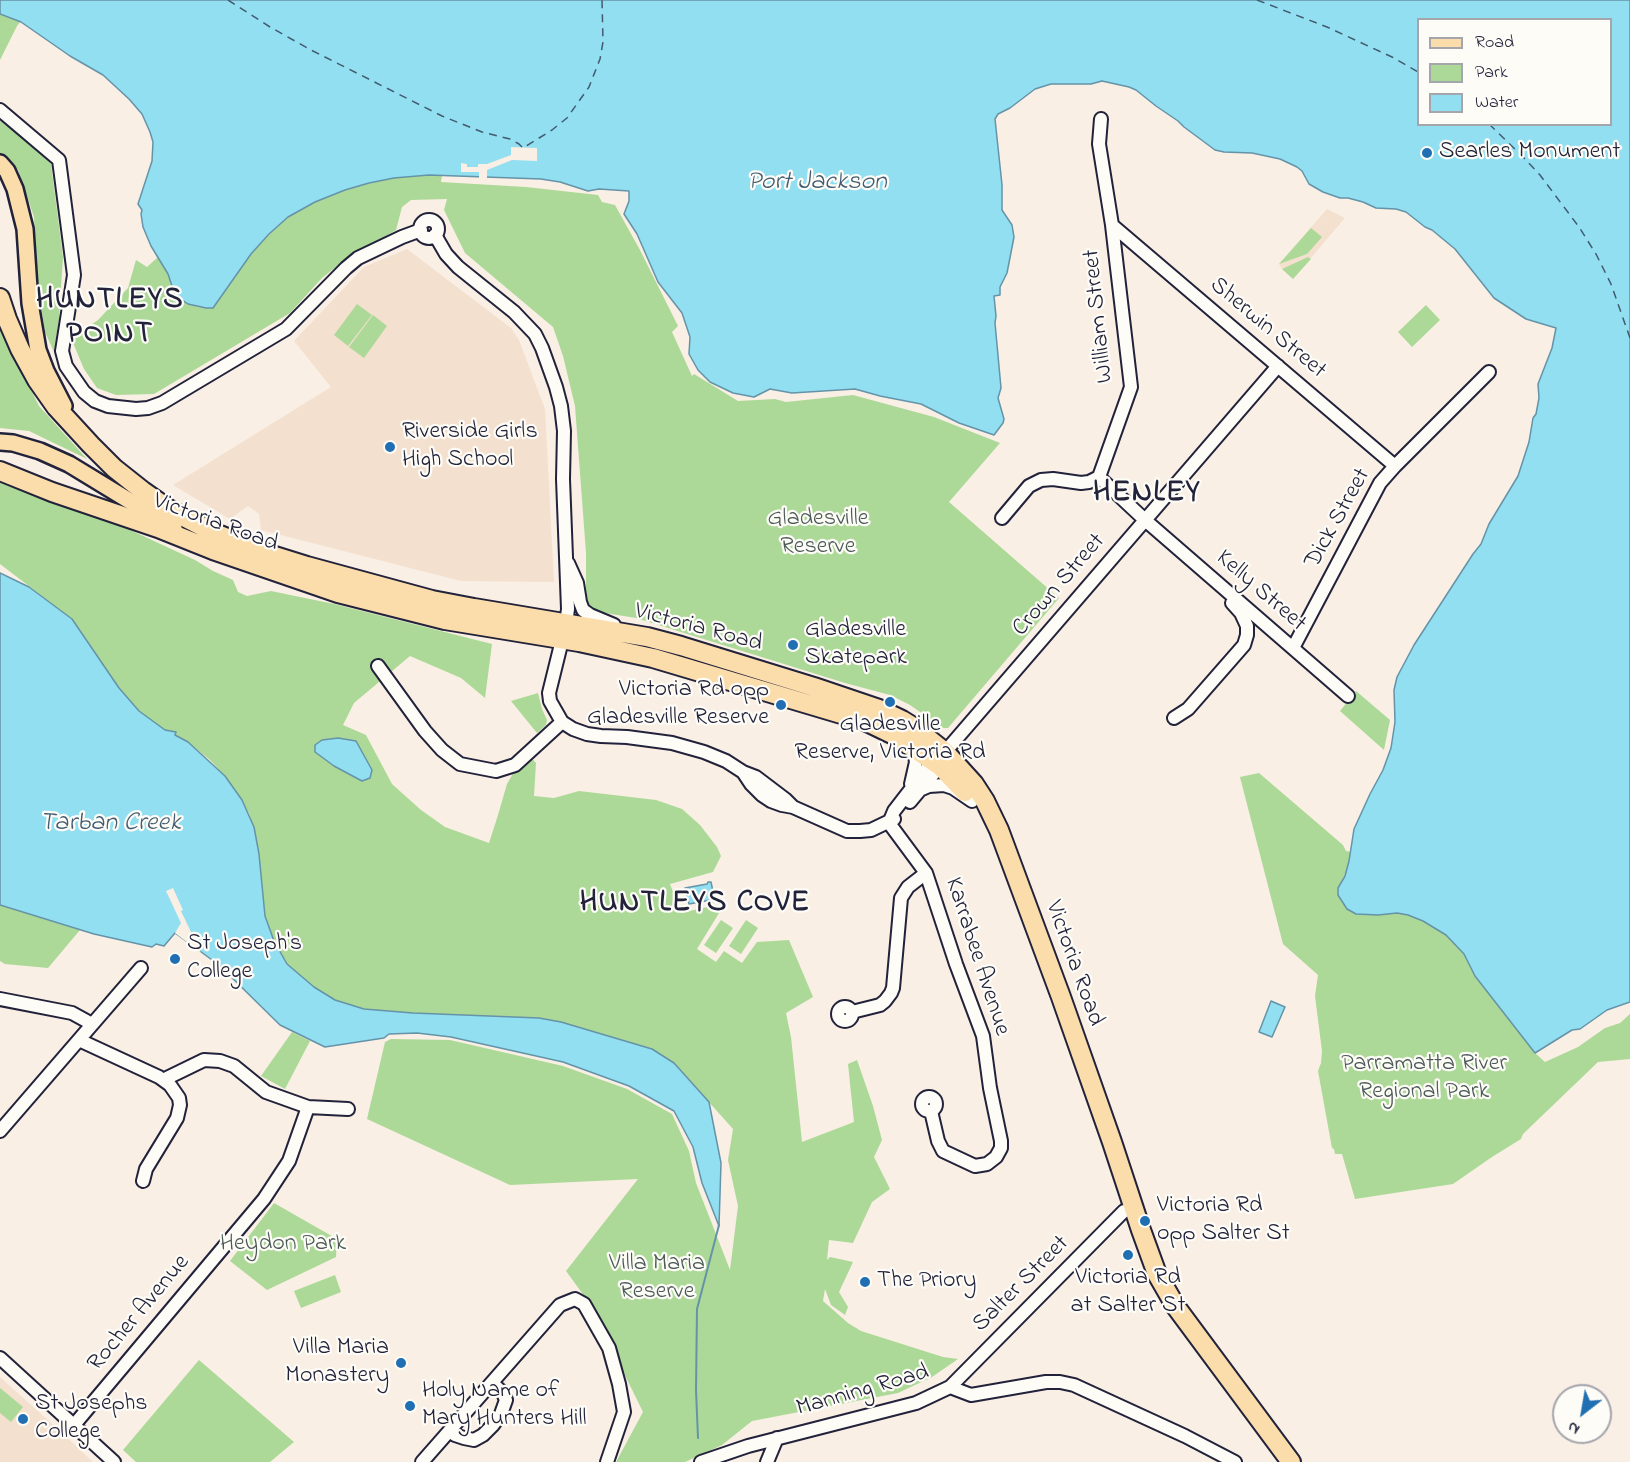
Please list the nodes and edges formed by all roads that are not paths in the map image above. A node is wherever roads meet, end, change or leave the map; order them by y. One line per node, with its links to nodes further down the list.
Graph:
1 (0, 110): 15 (street)
2 (1101, 119): 4 (street, William Street)
3 (0, 163): 8 (main road)
4 (1112, 225): 6 (street, Sherwin Street); 12 (street, William Street)
5 (0, 298): 8 (highway, Victoria Road)
6 (1278, 366): 10 (street, Sherwin Street); 14 (street, Crown Street)
7 (1489, 372): 10 (street, Dick Street)
8 (69, 421): 18 (highway, Victoria Road)
9 (0, 442): 16 (main road)
10 (1395, 466): 20 (street, Dick Street)
11 (0, 471): 16 (highway, Victoria Road)
12 (1099, 477): 13 (street); 14 (street)
13 (1002, 518)
14 (1145, 520): 17 (street, Kelly Street); 26 (street, Crown Street)
15 (566, 556): 18 (street); 19 (street)
16 (236, 558): 18 (highway, Victoria Road)
17 (1213, 579): 20 (street, Kelly Street); 23 (street)
18 (564, 632): 19 (highway, Victoria Road); 24 (street); 25 (highway, Victoria Road)
19 (646, 637): 26 (highway, Victoria Road)
20 (1293, 648): 22 (street, Kelly Street)
21 (378, 666): 24 (street)
22 (1348, 696)
23 (1174, 718)
24 (561, 722): 29 (street)
25 (891, 734): 26 (highway, Victoria Road); 27 (street)
26 (939, 760): 27 (street, Crown Street); 28 (highway, Victoria Road); 56 (highway, Victoria Road)
27 (915, 790): 28 (street); 29 (street, Crown Street)
28 (972, 801): 42 (highway, Victoria Road)
29 (889, 823): 30 (street, Karrabee Avenue)
30 (926, 873): 33 (street); 39 (street, Karrabee Avenue)
31 (141, 968): 34 (street)
32 (0, 999): 34 (street)
33 (852, 1012)
34 (92, 1024): 35 (street)
35 (79, 1040): 36 (street); 40 (street)
36 (166, 1079): 37 (street); 41 (street)
37 (308, 1107): 38 (street); 46 (street, Rocher Avenue)
38 (348, 1109)
39 (931, 1111)
40 (0, 1131)
41 (143, 1181)
42 (1124, 1211): 45 (street, Salter Street); 55 (highway, Victoria Road)
43 (0, 1358): 46 (street)
44 (492, 1383): 47 (street); 47 (street); 51 (street)
45 (950, 1387): 48 (street, Manning Road); 54 (street, Manning Road)
46 (74, 1425): 49 (street)
47 (450, 1431): 50 (street)
48 (777, 1438): 52 (street, Manning Road); 53 (street)
49 (114, 1462)
50 (422, 1462)
51 (607, 1462)
52 (701, 1462)
53 (767, 1462)
54 (1235, 1462)
55 (1277, 1462)
56 (1291, 1462)

